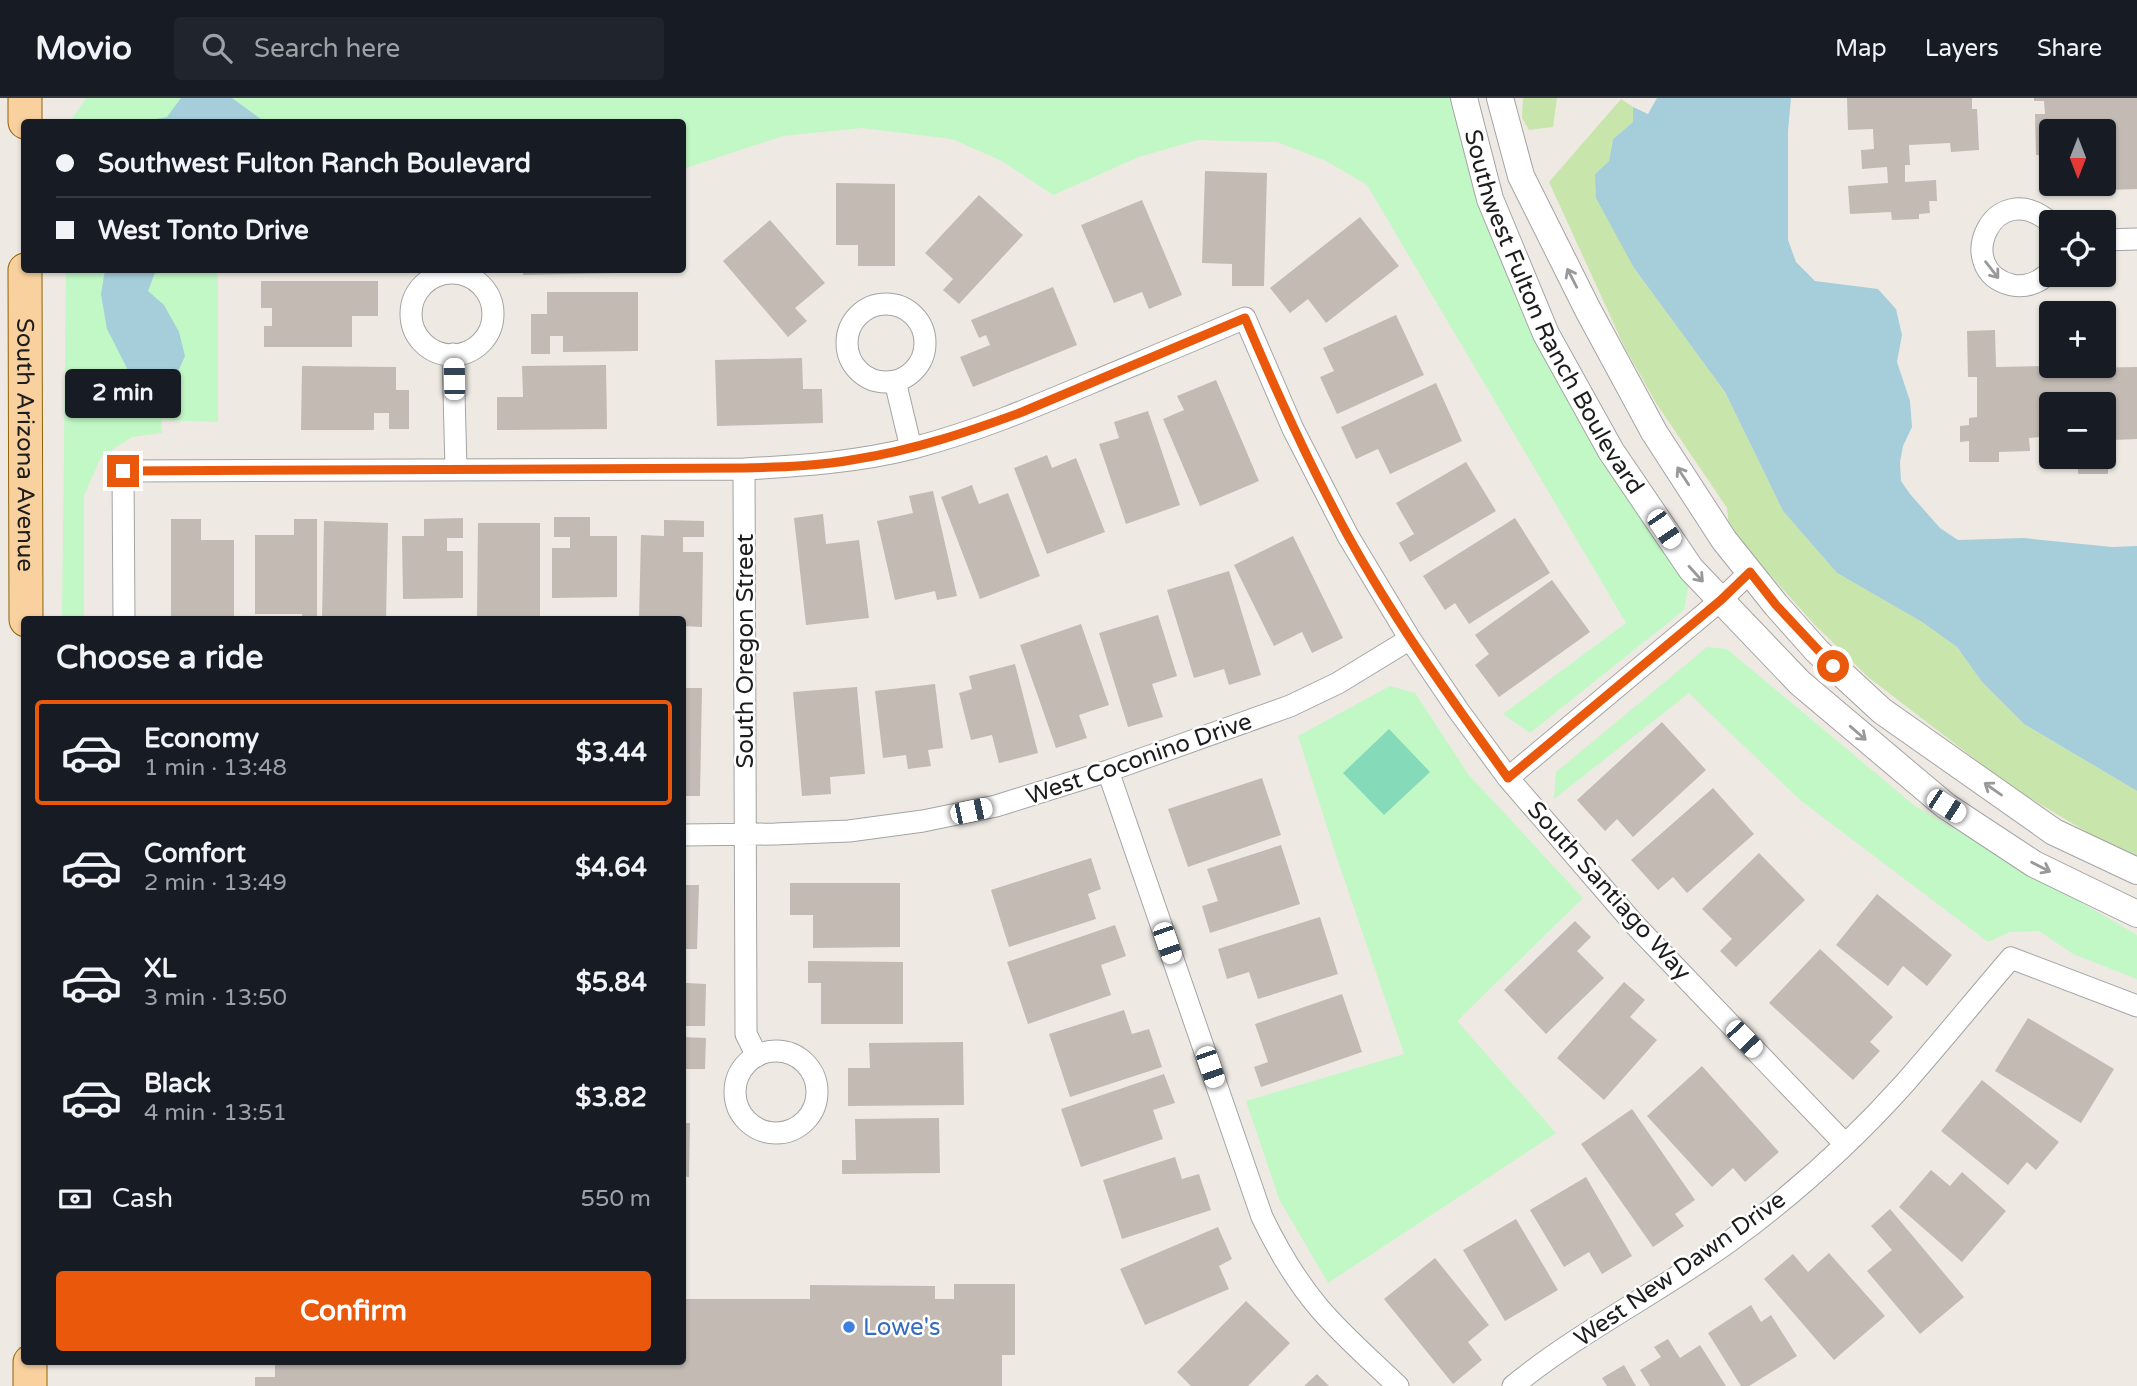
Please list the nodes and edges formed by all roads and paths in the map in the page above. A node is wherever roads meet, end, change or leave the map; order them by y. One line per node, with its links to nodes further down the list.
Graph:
1 (25, 98): 4 (main road)
2 (1464, 98): 16 (street, Southwest Fulton Ranch Boulevard, one-way to 16)
3 (1500, 98): 15 (street, Southwest Fulton Ranch Boulevard, one-way to 3)
4 (25, 119)
5 (2039, 213): 9 (street, one-way to 9)
6 (2137, 239): 7 (street)
7 (2116, 240)
8 (25, 280): 17 (main road, South Arizona Avenue)
9 (2039, 281)
10 (453, 354): 14 (street)
11 (895, 381): 12 (street)
12 (911, 448): 13 (street); 19 (street, South Santiago Way)
13 (744, 468): 14 (street); 22 (street, South Oregon Street)
14 (456, 469): 18 (street)
15 (1750, 572): 16 (street); 24 (street, Southwest Fulton Ranch Boulevard, one-way to 15)
16 (1721, 600): 21 (street); 25 (street, Southwest Fulton Ranch Boulevard, one-way to 25)
17 (26, 616)
18 (124, 616)
19 (1410, 639): 20 (street, West Coconino Drive); 21 (street, South Santiago Way)
20 (1108, 771): 22 (street, West Coconino Drive); 31 (street)
21 (1508, 778): 28 (street, South Santiago Way)
22 (746, 834): 23 (street, West Coconino Drive); 27 (street, South Oregon Street)
23 (686, 835)
24 (2137, 871)
25 (2137, 914)
26 (2137, 1006): 28 (street, West New Dawn Drive)
27 (757, 1056)
28 (1845, 1144): 32 (street, West New Dawn Drive)
29 (30, 1365): 30 (main road)
30 (30, 1386)
31 (1398, 1386)
32 (1513, 1386)

